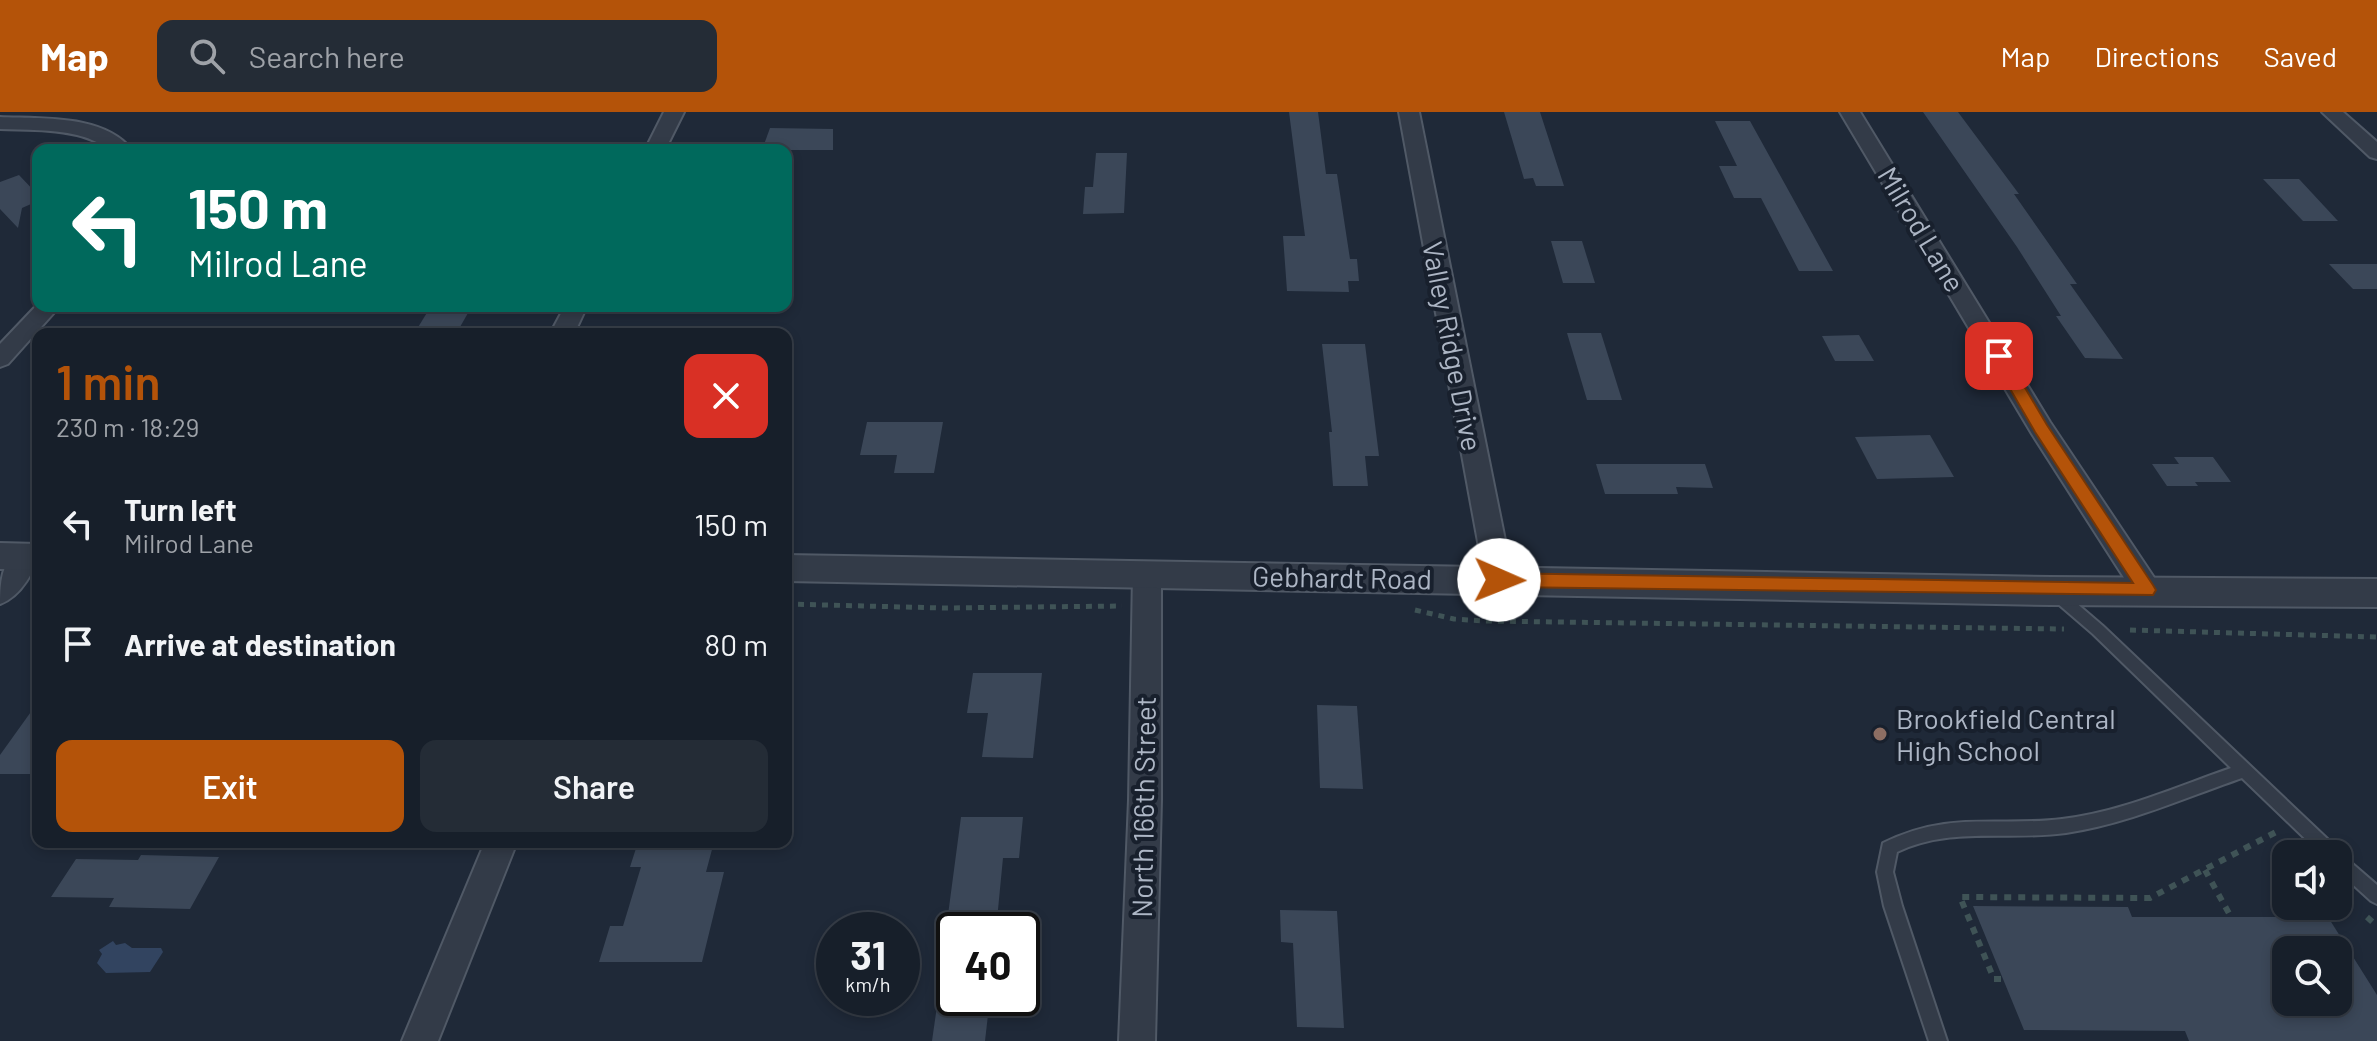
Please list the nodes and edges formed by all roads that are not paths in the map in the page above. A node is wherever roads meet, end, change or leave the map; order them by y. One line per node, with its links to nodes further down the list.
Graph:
1 (674, 112): 7 (street)
2 (1409, 112): 13 (street, Valley Ridge Drive)
3 (1850, 112): 15 (street, Milrod Lane)
4 (2332, 112): 8 (street)
5 (0, 123): 6 (street)
6 (113, 144)
7 (658, 144)
8 (2377, 153)
9 (43, 312): 10 (street)
10 (0, 359)
11 (22, 556): 17 (street)
12 (792, 568): 14 (street, Gebhardt Road)
13 (1499, 580): 14 (street, Gebhardt Road); 16 (street, Gebhardt Road)
14 (1147, 590): 25 (street, North 166th Street)
15 (2147, 590): 16 (street, Gebhardt Road); 18 (street, Gebhardt Road)
16 (2051, 591): 19 (lane)
17 (0, 593)
18 (2377, 593)
19 (2244, 770): 20 (lane); 26 (lane)
20 (2317, 840)
21 (499, 848): 24 (street)
22 (2352, 873): 23 (lane)
23 (2377, 896)
24 (420, 1041)
25 (1137, 1041)
26 (1938, 1041)

